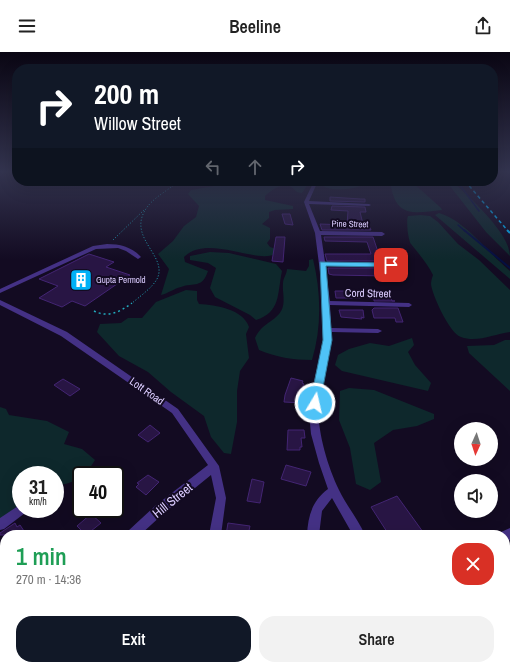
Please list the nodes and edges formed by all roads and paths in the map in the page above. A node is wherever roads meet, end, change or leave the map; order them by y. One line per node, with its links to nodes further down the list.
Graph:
1 (154, 202): 4 (path)
2 (306, 202): 3 (street); 5 (street)
3 (369, 205)
4 (146, 209): 7 (path); 15 (path)
5 (318, 233): 6 (street, Pine Street); 9 (street)
6 (382, 234)
7 (107, 245): 8 (street); 11 (street)
8 (138, 257)
9 (322, 264): 10 (street); 13 (street)
10 (391, 265)
11 (0, 291)
12 (0, 302): 18 (street, Lott Road)
13 (327, 303): 14 (street, Cord Street); 16 (street)
14 (409, 305)
15 (94, 311)
16 (328, 330): 17 (street); 19 (street)
17 (378, 331)
18 (214, 466): 22 (street, Hill Street); 23 (street, Lott Road)
19 (334, 491): 24 (street); 25 (street)
20 (12, 516): 21 (street)
21 (0, 525)
22 (137, 530)
23 (216, 530)
24 (313, 530)
25 (356, 530)

